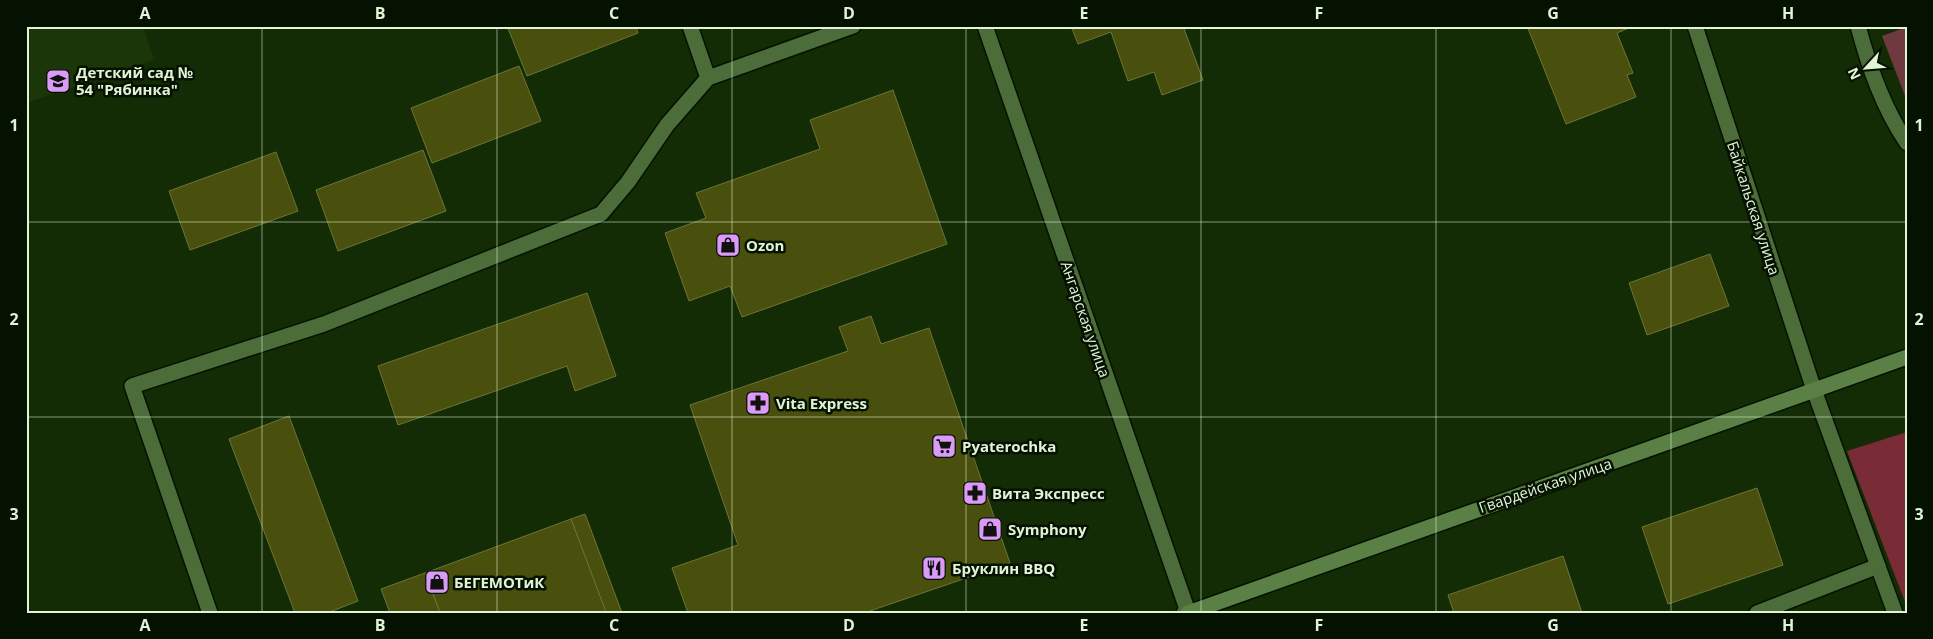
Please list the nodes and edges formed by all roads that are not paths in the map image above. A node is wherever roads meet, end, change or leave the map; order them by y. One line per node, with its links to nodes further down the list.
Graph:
1 (690, 26): 6 (street)
2 (853, 26): 6 (street)
3 (985, 26): 11 (street, Ангарская улица)
4 (1695, 26): 9 (street, Байкальская улица)
5 (1858, 26): 7 (street)
6 (708, 78): 12 (street)
7 (1907, 143)
8 (1907, 357): 9 (main road, Гвардейская улица)
9 (1814, 390): 10 (street, Байкальская улица); 11 (main road, Гвардейская улица)
10 (1878, 566): 13 (street); 14 (street, Байкальская улица)
11 (1186, 612)
12 (210, 613)
13 (1757, 613)
14 (1895, 613)

